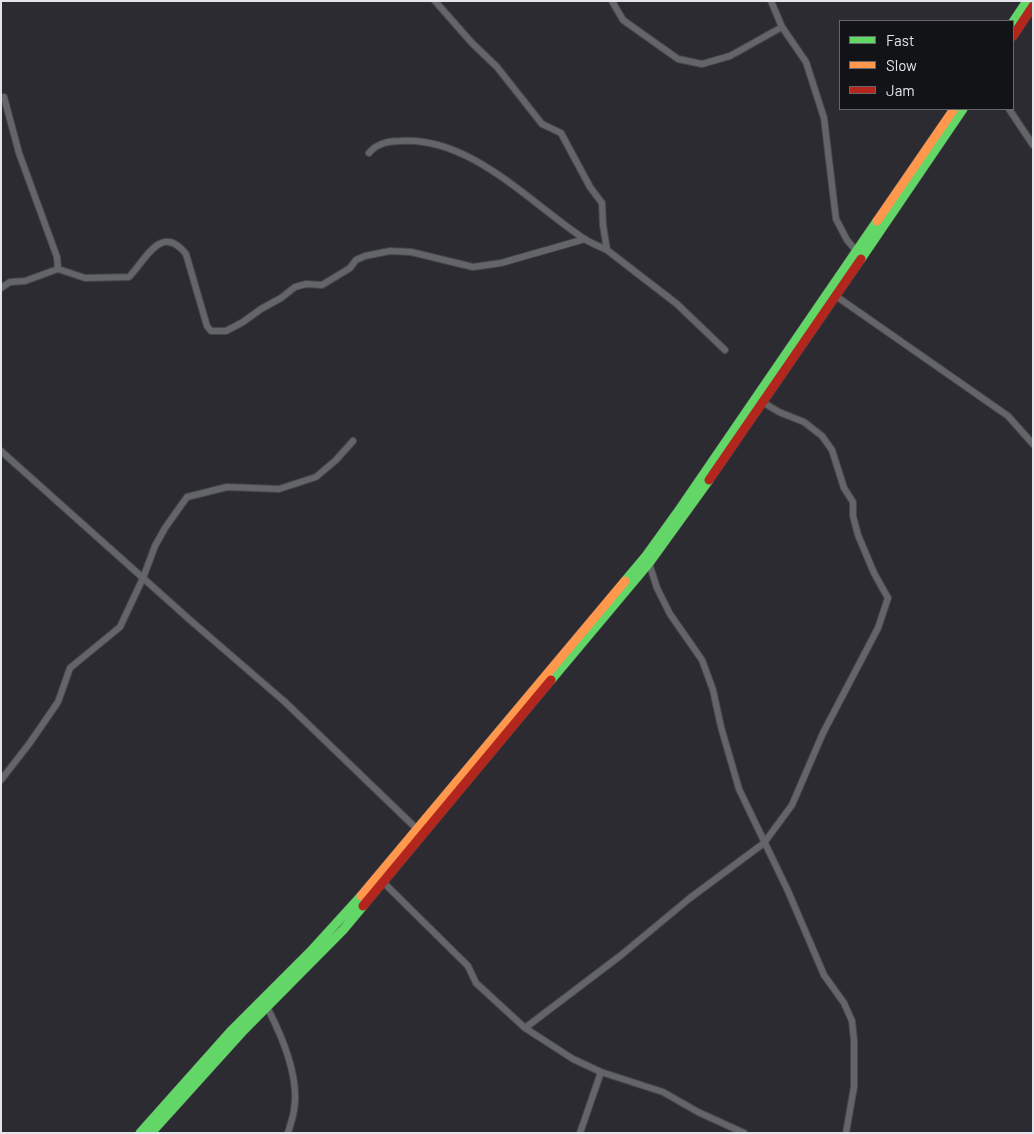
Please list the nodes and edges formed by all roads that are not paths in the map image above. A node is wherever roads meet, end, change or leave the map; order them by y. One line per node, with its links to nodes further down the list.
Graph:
1 (435, 1): 16 (street)
2 (612, 1): 7 (street)
3 (771, 1): 7 (street)
4 (1027, 1): 6 (main road)
5 (1033, 6): 8 (main road)
6 (1014, 20)
7 (782, 28): 17 (street)
8 (1014, 34)
9 (4, 97): 18 (street)
10 (953, 110): 17 (main road)
11 (961, 110): 17 (main road)
12 (1010, 110): 13 (street)
13 (1033, 145)
14 (369, 152): 15 (street)
15 (585, 240): 16 (street); 18 (street)
16 (607, 250): 21 (street)
17 (859, 254): 20 (main road)
18 (58, 269): 19 (street)
19 (1, 288)
20 (832, 294): 22 (main road); 24 (street)
21 (725, 350)
22 (759, 400): 26 (main road); 29 (main road); 30 (street)
23 (354, 441): 27 (street)
24 (1033, 444)
25 (1, 451): 27 (street)
26 (649, 563): 29 (main road); 30 (street)
27 (143, 578): 28 (street); 29 (street)
28 (1, 780)
29 (420, 832): 31 (main road)
30 (764, 843): 33 (street); 40 (street)
31 (380, 879): 32 (main road); 33 (street); 35 (main road)
32 (267, 1007): 36 (main road); 37 (street)
33 (525, 1028): 34 (street)
34 (601, 1072): 38 (street); 39 (street)
35 (140, 1133)
36 (152, 1133)
37 (288, 1133)
38 (580, 1133)
39 (744, 1133)
40 (846, 1133)

